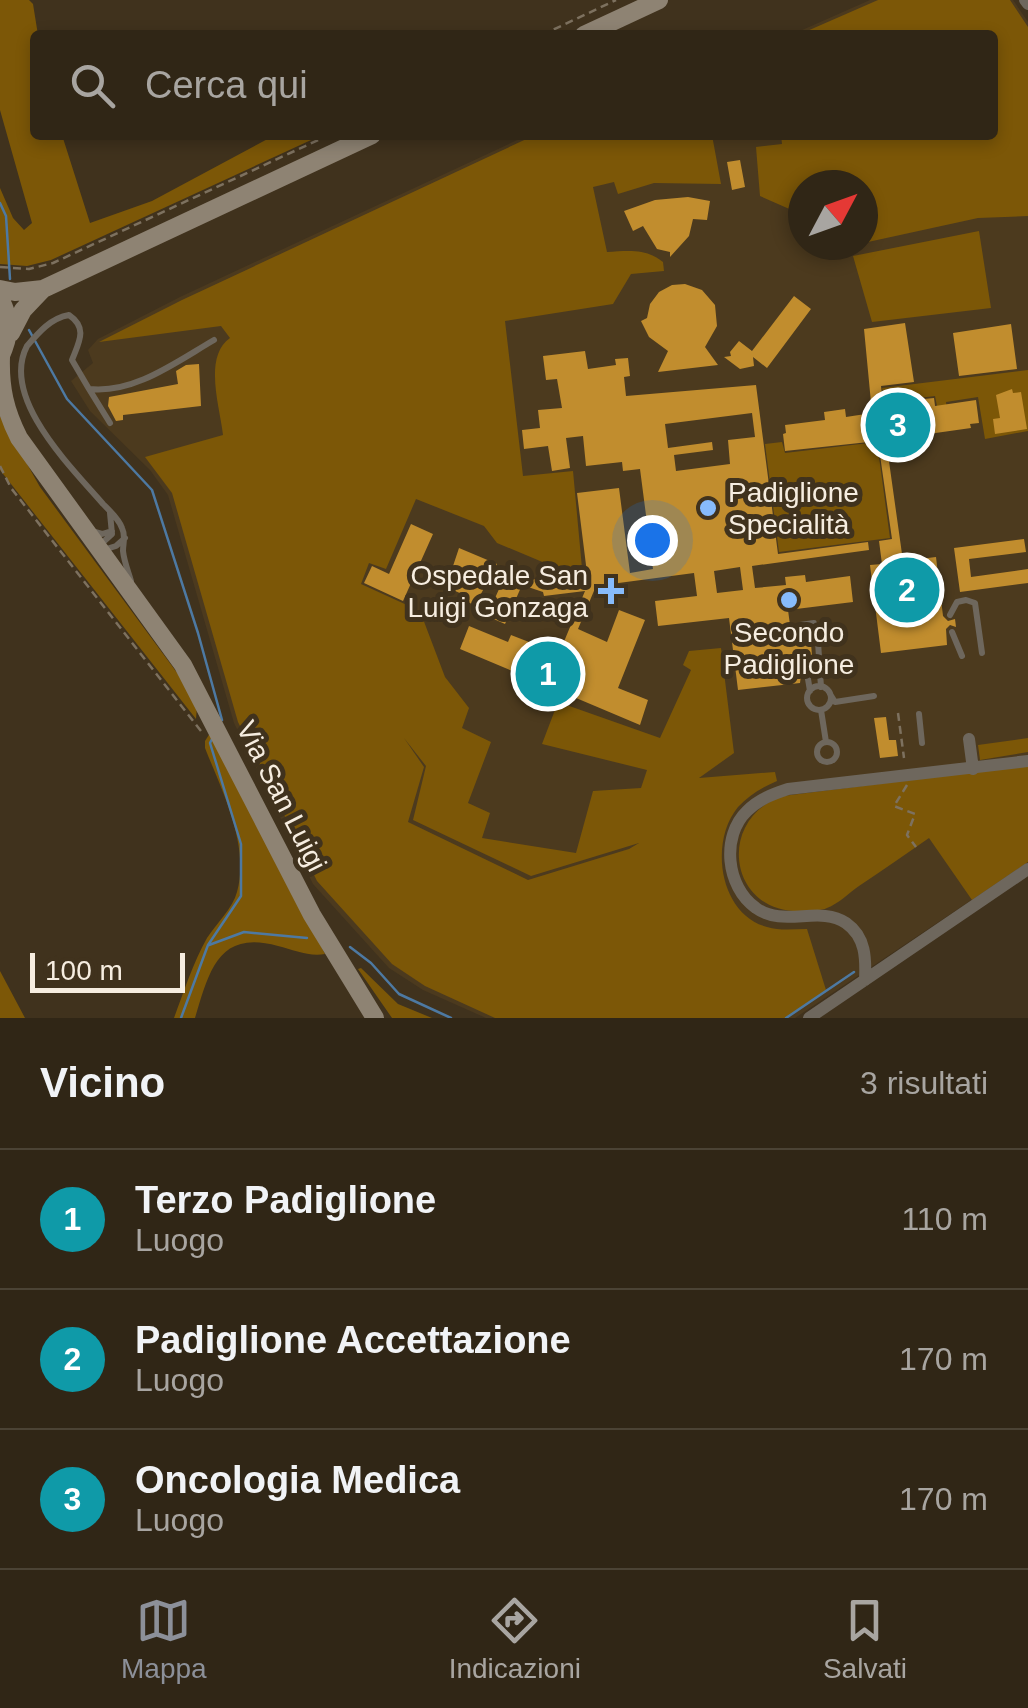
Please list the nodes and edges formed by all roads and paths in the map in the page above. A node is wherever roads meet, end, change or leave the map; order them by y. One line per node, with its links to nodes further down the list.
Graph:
1 (616, 0): 3 (path)
2 (659, 0): 4 (street)
3 (553, 30)
4 (595, 30)
5 (318, 140): 7 (path)
6 (361, 140): 9 (street)
7 (0, 268)
8 (0, 289): 9 (street)
9 (43, 290): 11 (street)
10 (0, 299): 11 (street)
11 (9, 336): 13 (street)
12 (214, 340): 14 (lane)
13 (0, 357): 15 (street, Via San Luigi)
14 (88, 389): 16 (lane); 20 (lane, Via San Luigi)
15 (3, 410): 17 (street, Via San Luigi)
16 (110, 424)
17 (32, 460): 21 (lane, Via San Luigi); 23 (street, Via San Luigi)
18 (0, 466): 19 (path)
19 (2, 475): 40 (path)
20 (110, 511): 21 (lane); 22 (lane, Via San Luigi)
21 (112, 530): 23 (lane)
22 (124, 538): 23 (lane); 24 (lane, Via San Luigi)
23 (97, 548): 24 (street, Via San Luigi)
24 (137, 601): 51 (street, Via San Luigi)
25 (950, 615): 30 (lane)
26 (952, 632): 31 (lane)
27 (802, 639): 29 (lane)
28 (828, 640): 29 (lane)
29 (818, 642): 33 (lane)
30 (982, 653)
31 (962, 656)
32 (807, 673): 34 (lane)
33 (820, 687): 34 (lane); 35 (lane)
34 (810, 691): 37 (lane)
35 (829, 694): 36 (lane); 37 (lane)
36 (874, 696)
37 (820, 710): 42 (lane)
38 (898, 714): 44 (path)
39 (919, 714): 43 (lane)
40 (209, 735)
41 (969, 739): 46 (street)
42 (826, 742)
43 (922, 744)
44 (904, 758)
45 (1028, 761): 46 (street)
46 (973, 768): 50 (street)
47 (906, 781): 48 (path)
48 (916, 847)
49 (1028, 869): 50 (street)
50 (865, 980): 52 (street)
51 (376, 1018)
52 (809, 1018)

